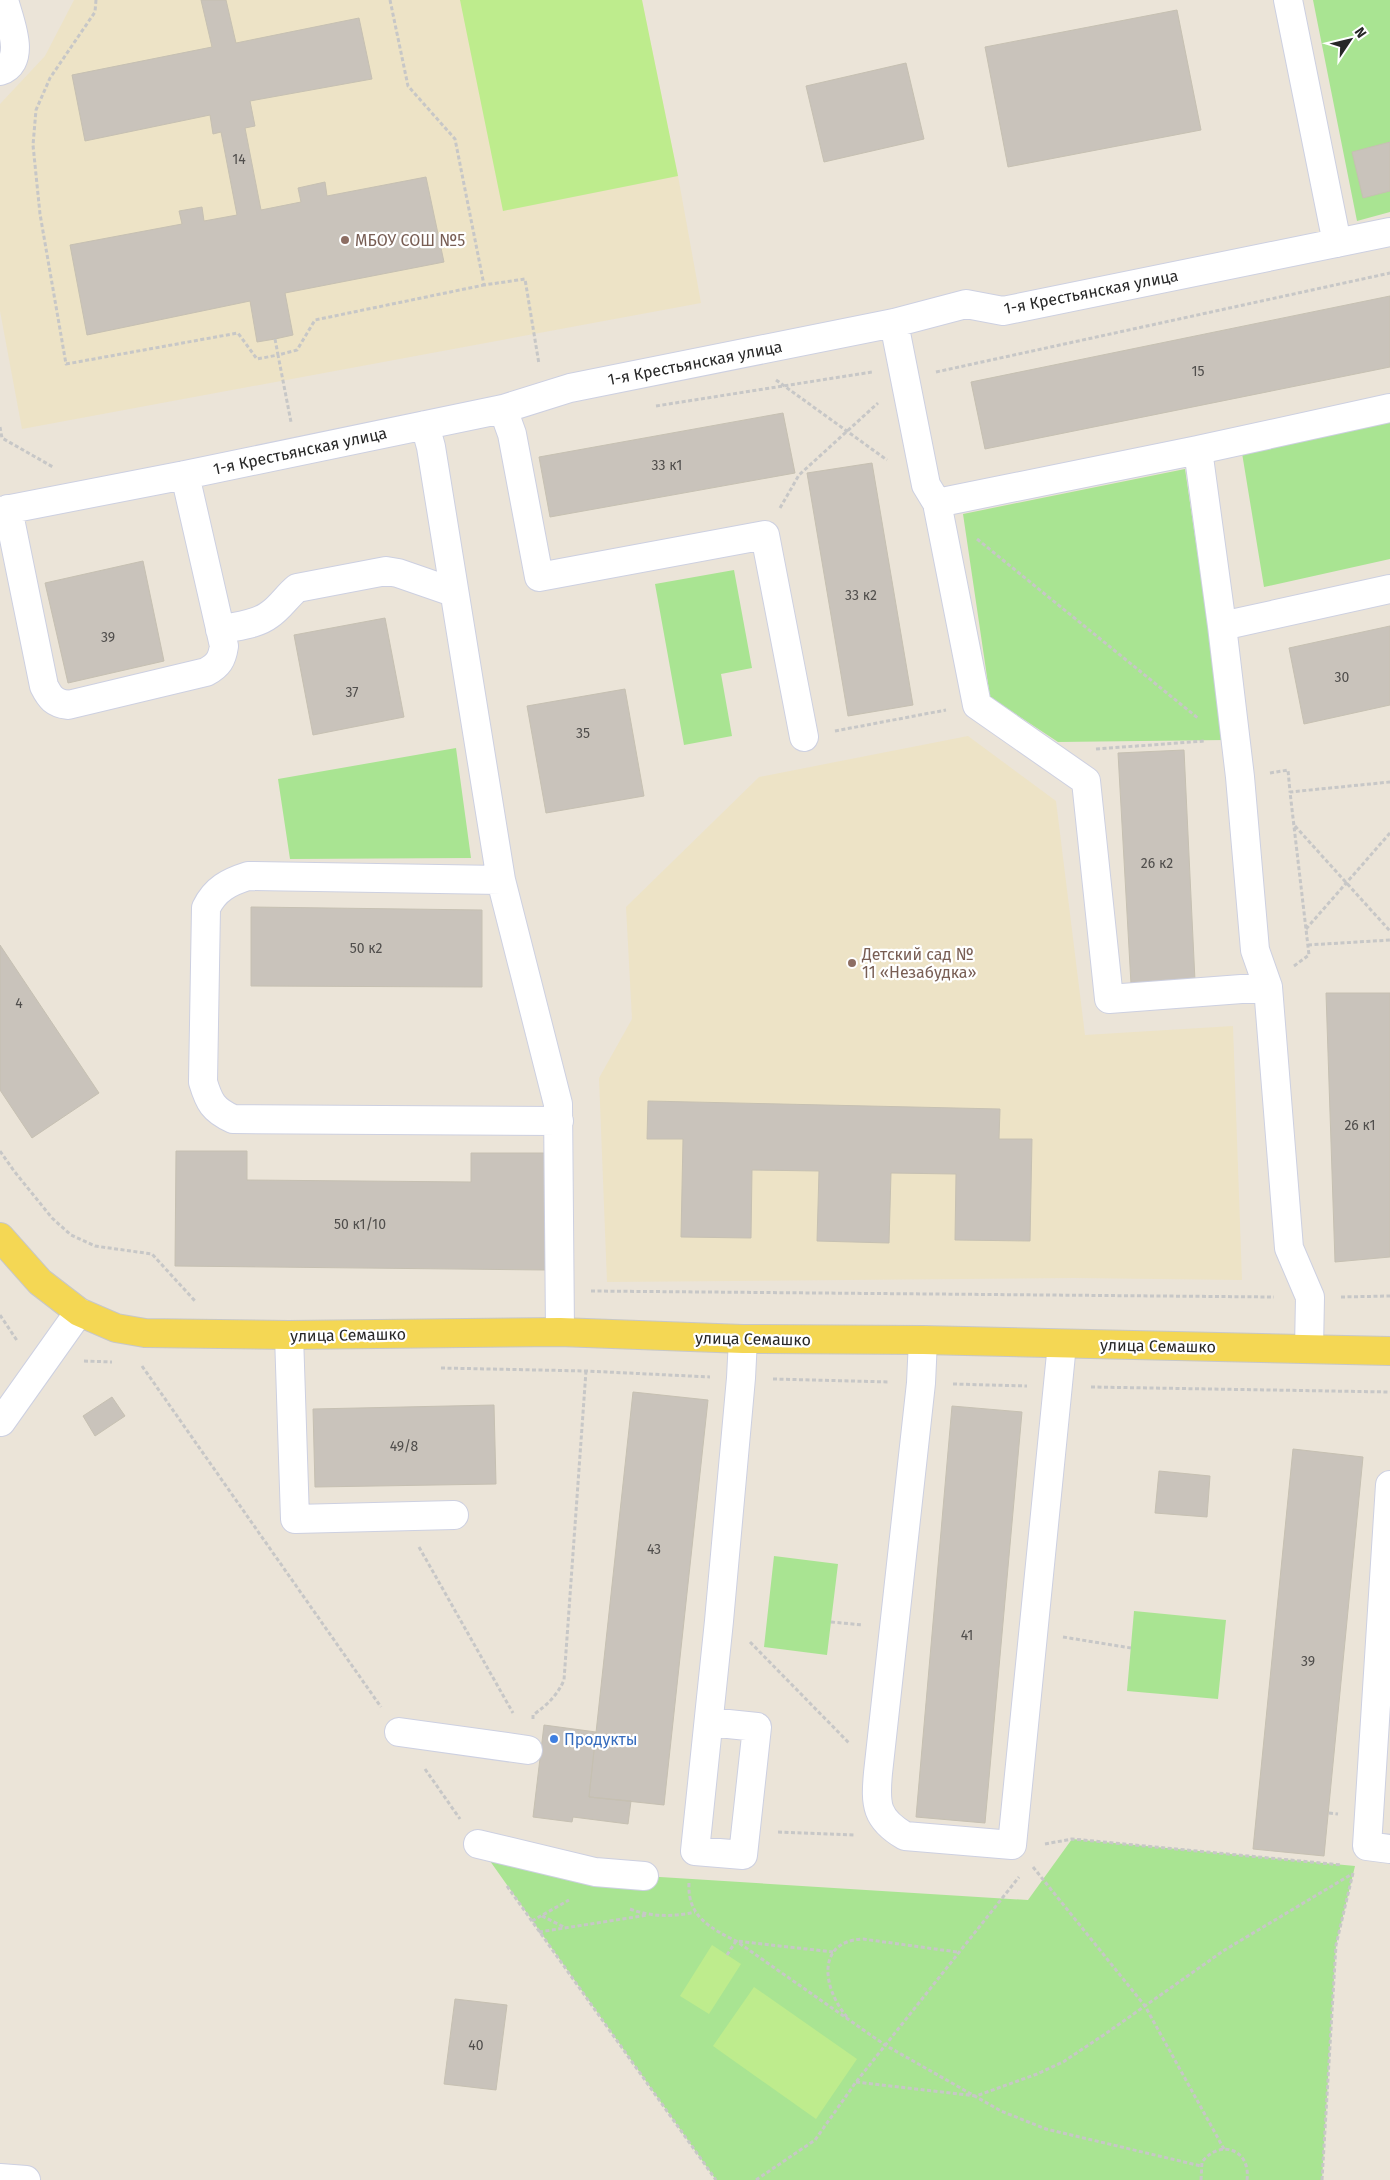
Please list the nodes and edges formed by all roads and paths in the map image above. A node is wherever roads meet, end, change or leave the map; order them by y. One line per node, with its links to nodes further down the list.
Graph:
1 (4, 0): 5 (street)
2 (96, 0): 12 (path)
3 (390, 0): 9 (path)
4 (1288, 0): 7 (street)
5 (0, 71)
6 (1390, 232): 7 (street, 1-я Крестьянская улица)
7 (1337, 243): 10 (street, 1-я Крестьянская улица)
8 (1390, 273): 15 (path)
9 (484, 285): 12 (path); 14 (path)
10 (894, 323): 13 (street, 1-я Крестьянская улица); 15 (street)
11 (275, 339): 12 (path)
12 (278, 354): 23 (path)
13 (739, 354): 16 (path); 19 (street, 1-я Крестьянская улица)
14 (539, 367)
15 (904, 379): 16 (path); 21 (path); 25 (street)
16 (785, 386): 17 (path); 21 (path)
17 (653, 407)
18 (1390, 408): 22 (street)
19 (503, 409): 20 (street, 1-я Крестьянская улица); 27 (street)
20 (425, 425): 23 (street, 1-я Крестьянская улица); 29 (street)
21 (847, 432): 25 (path); 27 (path)
22 (1198, 450): 25 (street); 30 (street)
23 (296, 452): 24 (street, 1-я Крестьянская улица)
24 (185, 475): 26 (street, 1-я Крестьянская улица); 31 (street)
25 (935, 503): 32 (street); 34 (path)
26 (4, 510): 31 (street)
27 (765, 535): 33 (street)
28 (1390, 589): 30 (street)
29 (453, 592): 31 (street); 39 (street)
30 (1222, 626): 34 (street)
31 (220, 630)
32 (976, 705): 33 (path); 35 (street)
33 (804, 737)
34 (1230, 739): 35 (path); 45 (street)
35 (1057, 761): 45 (street)
36 (1390, 782): 37 (path)
37 (1294, 826): 40 (path); 41 (path)
38 (1390, 833): 40 (path)
39 (501, 880): 46 (street); 46 (street)
40 (1346, 883): 41 (path); 42 (path)
41 (1306, 929): 44 (path)
42 (1390, 931)
43 (1390, 940): 44 (path)
44 (1308, 945): 45 (path)
45 (1268, 987): 50 (street)
46 (559, 1121): 51 (street)
47 (0, 1151): 52 (path)
48 (0, 1237): 53 (main road, улица Семашко)
49 (1390, 1296): 50 (path)
50 (1310, 1297): 51 (path); 59 (street)
51 (559, 1299): 54 (street)
52 (198, 1304)
53 (79, 1312): 55 (main road, улица Семашко); 65 (street)
54 (560, 1332): 55 (main road, улица Семашко); 56 (main road, улица Семашко)
55 (289, 1335): 69 (street)
56 (743, 1340): 57 (main road, улица Семашко); 61 (street)
57 (923, 1340): 58 (main road, улица Семашко); 62 (street)
58 (1062, 1344): 59 (main road, улица Семашко); 63 (street)
59 (1309, 1349): 60 (main road, улица Семашко)
60 (1390, 1351)
61 (741, 1378): 62 (path); 70 (street); 75 (path)
62 (921, 1383): 63 (path); 79 (street)
63 (1058, 1386): 64 (path); 71 (street)
64 (1390, 1392)
65 (0, 1422): 66 (street)
66 (0, 1438)
67 (1390, 1485): 85 (street)
68 (454, 1515): 69 (street)
69 (402, 1516): 73 (path)
70 (720, 1611): 76 (street); 79 (path)
71 (1033, 1633): 72 (path); 83 (street)
72 (1131, 1648)
73 (519, 1714)
74 (526, 1715): 75 (path)
75 (533, 1716): 78 (path)
76 (709, 1722): 80 (street); 84 (street)
77 (398, 1732): 78 (street)
78 (528, 1750)
79 (878, 1773): 83 (street)
80 (747, 1831): 81 (path); 84 (street)
81 (856, 1835)
82 (478, 1844): 87 (street)
83 (1012, 1845): 85 (path)
84 (695, 1851): 92 (path)
85 (1370, 1854): 86 (path)
86 (1353, 1874): 96 (path); 108 (path)
87 (644, 1876)
88 (651, 1915): 90 (path)
89 (542, 1916): 90 (path)
90 (567, 1928): 91 (path)
91 (540, 1932)
92 (736, 1941): 93 (path); 95 (path); 97 (path)
93 (833, 1952): 94 (path); 97 (path)
94 (958, 1953): 96 (path); 98 (path)
95 (727, 1955)
96 (1145, 2006): 100 (path); 101 (path)
97 (851, 2021): 98 (path)
98 (885, 2045): 99 (path); 100 (path)
99 (856, 2082): 100 (path); 105 (path)
100 (976, 2096): 102 (path)
101 (1224, 2149): 102 (path); 107 (path)
102 (1201, 2166): 106 (path)
103 (0, 2178): 104 (street)
104 (26, 2180)
105 (756, 2180)
106 (1201, 2180)
107 (1248, 2180)
108 (1322, 2180)

